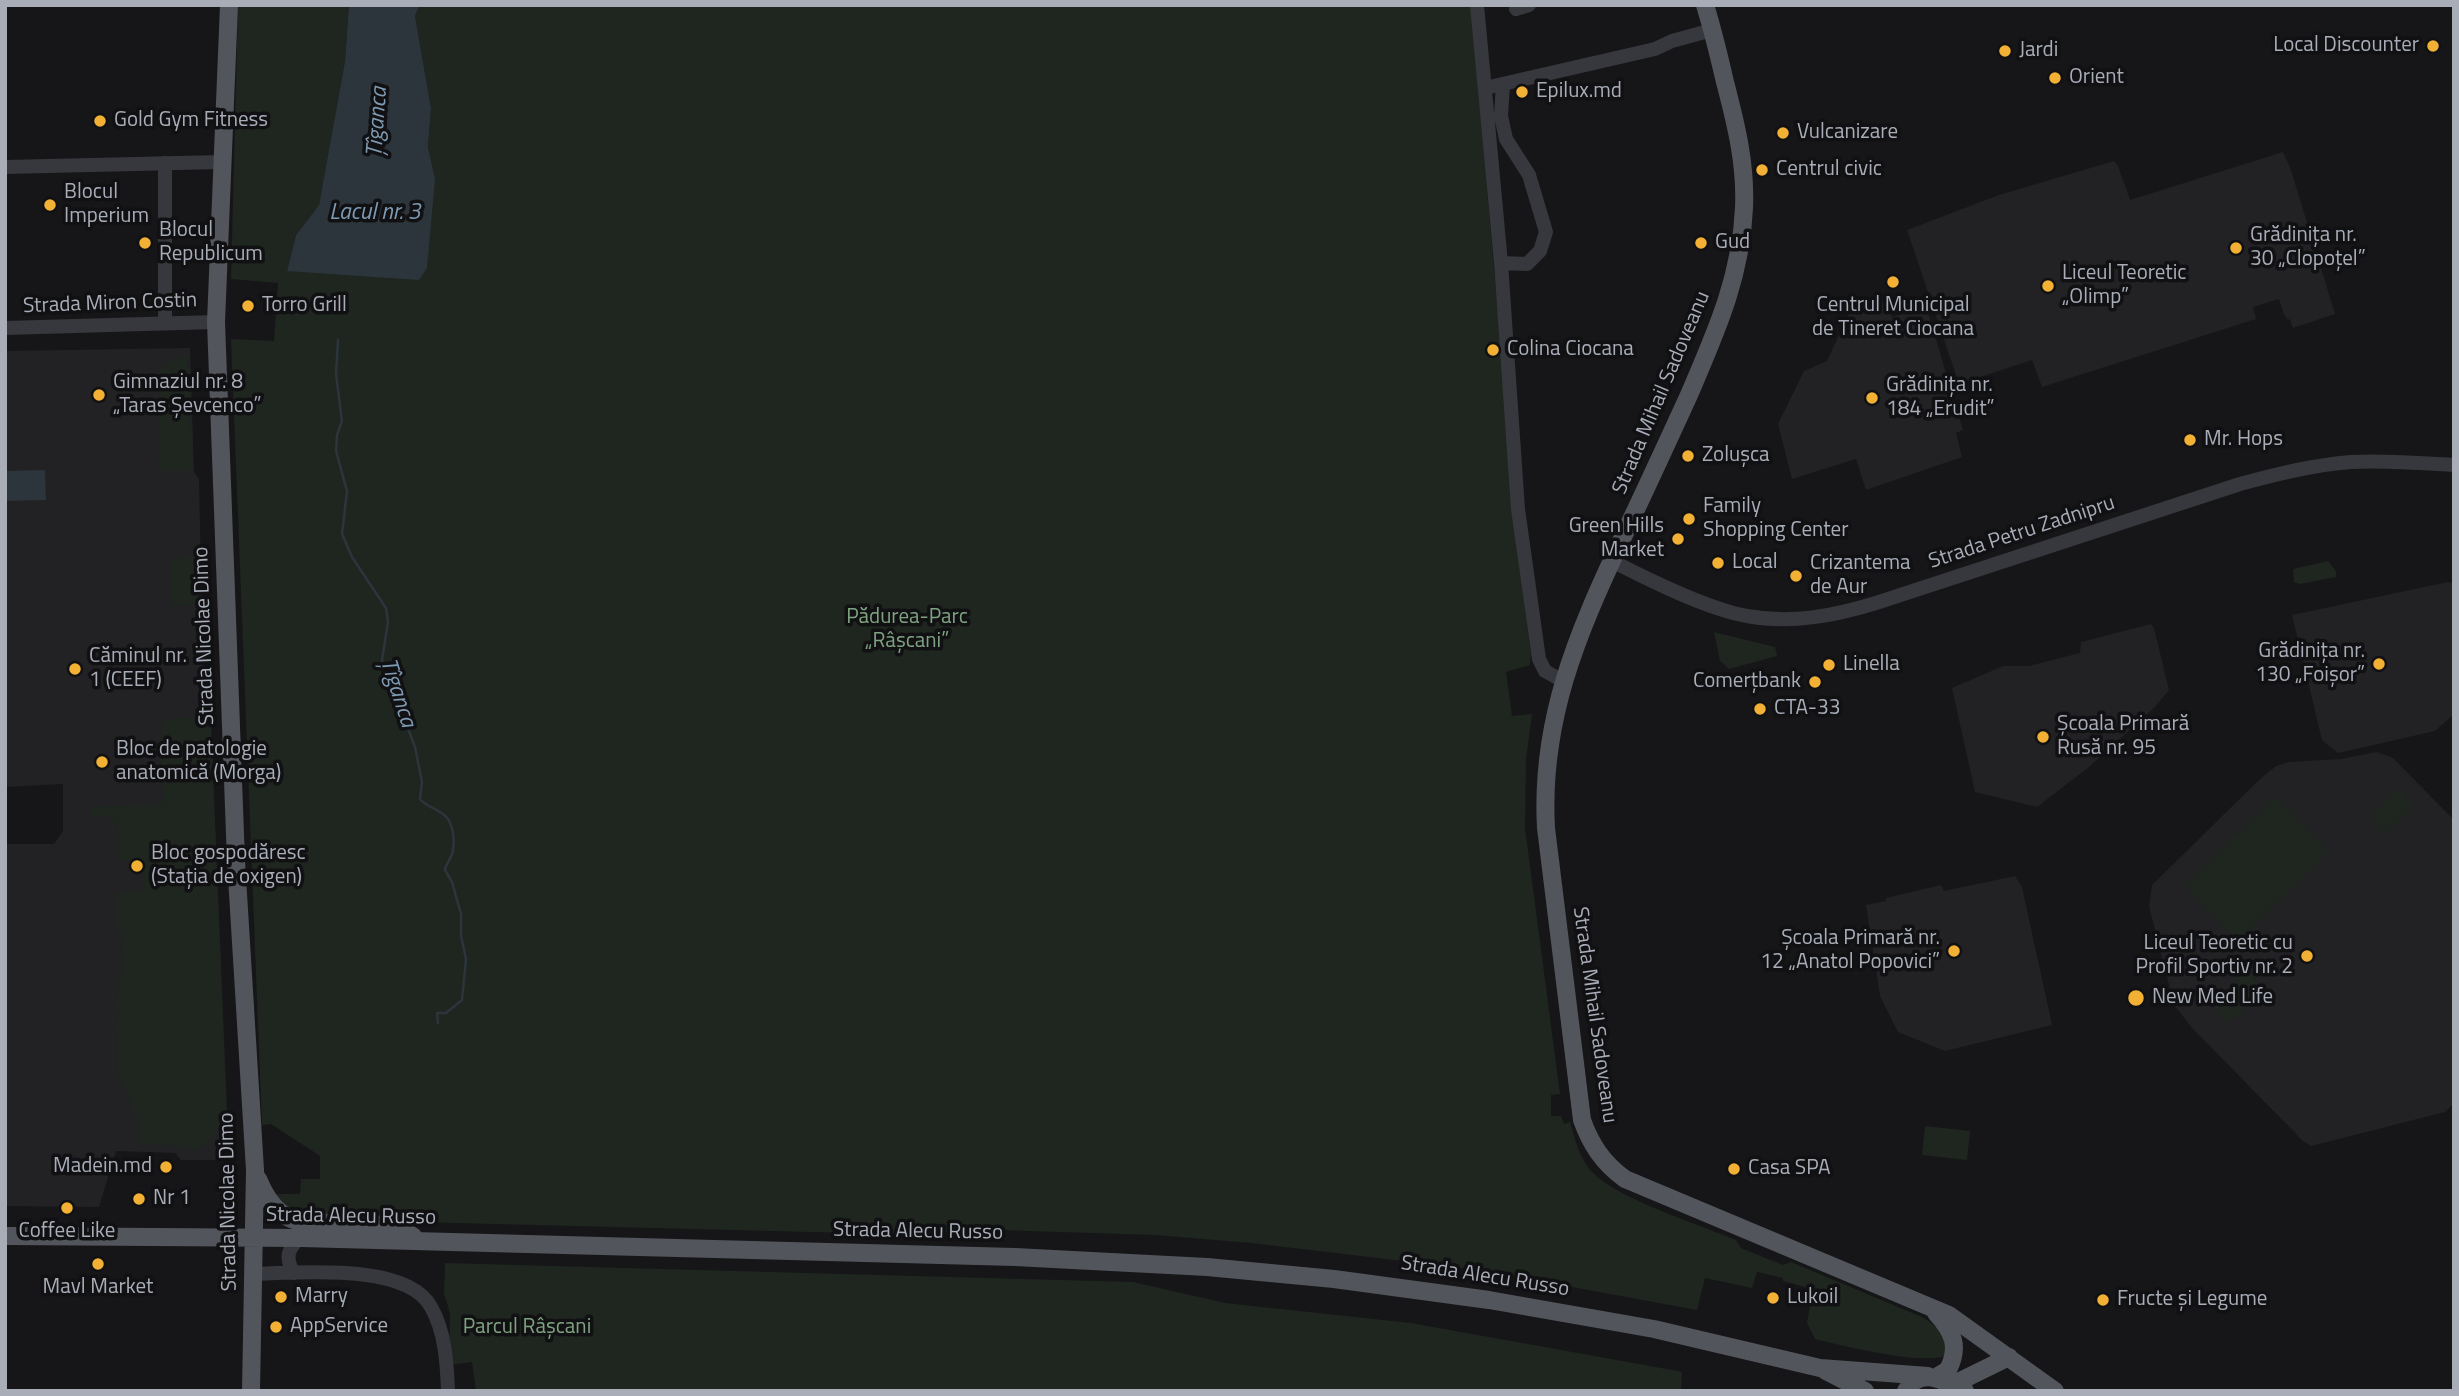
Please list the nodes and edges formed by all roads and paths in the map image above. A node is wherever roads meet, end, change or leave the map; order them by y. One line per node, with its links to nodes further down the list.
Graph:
1 (229, 5): 7 (main road, Strada Nicolae Dimo)
2 (1477, 5): 6 (street)
3 (1705, 5): 4 (main road, Strada Mihail Sadoveanu)
4 (1712, 30): 5 (street); 15 (main road, Strada Mihail Sadoveanu)
5 (1503, 84): 6 (street); 10 (street)
6 (1485, 88): 10 (street)
7 (221, 162): 8 (street); 11 (main road, Strada Nicolae Dimo)
8 (165, 163): 9 (street); 12 (street)
9 (5, 167)
10 (1501, 263): 16 (street)
11 (216, 322): 12 (street, Strada Miron Costin); 17 (main road, Strada Nicolae Dimo)
12 (165, 323): 13 (street, Strada Miron Costin)
13 (5, 328)
14 (2454, 465): 15 (street, Strada Petru Zadnipru)
15 (1612, 561): 16 (main road, Strada Mihail Sadoveanu)
16 (1563, 681): 24 (main road, Strada Mihail Sadoveanu)
17 (255, 1170): 19 (main road, Strada Nicolae Dimo); 21 (main road)
18 (5, 1236): 19 (main road, Strada Alecu Russo)
19 (254, 1237): 20 (main road, Strada Alecu Russo); 22 (main road, Strada Nicolae Dimo)
20 (300, 1238): 21 (main road, Strada Alecu Russo); 23 (street)
21 (430, 1241): 27 (main road, Strada Alecu Russo)
22 (253, 1274): 23 (street); 30 (main road, Strada Nicolae Dimo)
23 (301, 1274): 31 (street)
24 (1931, 1308): 25 (main road); 26 (main road, Strada Mihail Sadoveanu)
25 (1955, 1347): 26 (main road); 29 (main road)
26 (1988, 1350): 29 (main road); 35 (main road)
27 (1820, 1368): 28 (main road, Strada Alecu Russo); 29 (main road, Strada Alecu Russo)
28 (1837, 1378): 32 (main road); 33 (main road, Strada Alecu Russo)
29 (1946, 1384): 34 (main road)
30 (251, 1391)
31 (449, 1391)
32 (1852, 1391)
33 (1865, 1391)
34 (1906, 1391)
35 (2056, 1391)

